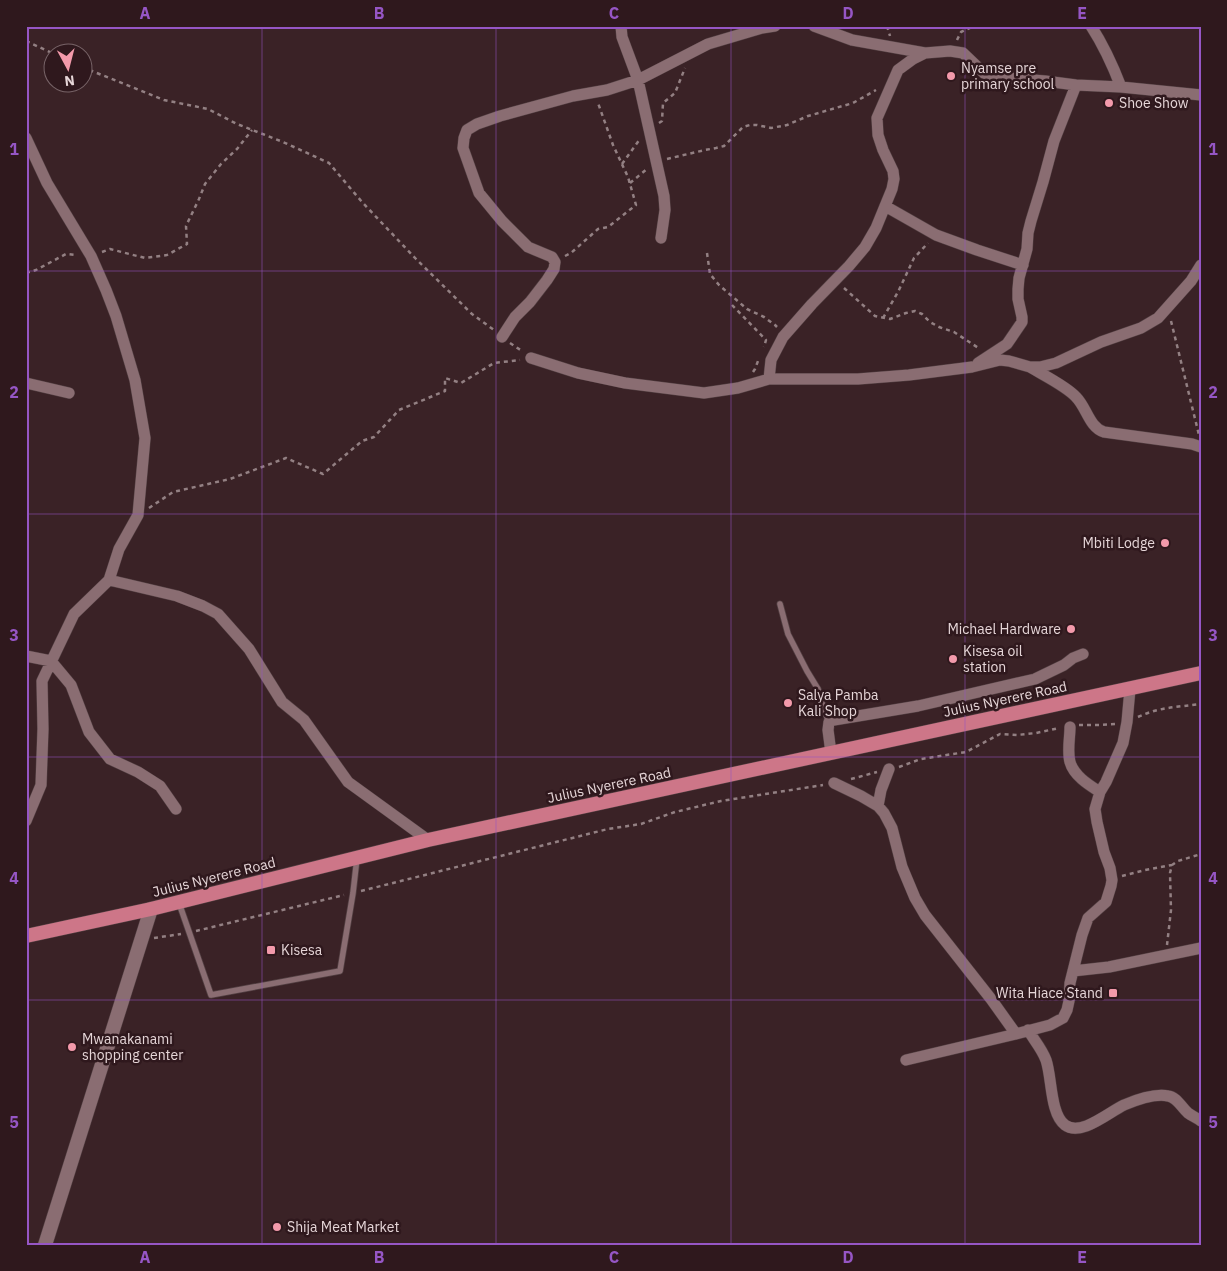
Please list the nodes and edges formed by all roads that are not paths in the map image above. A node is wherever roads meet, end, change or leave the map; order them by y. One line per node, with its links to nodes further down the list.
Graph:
1 (621, 26): 8 (street)
2 (775, 26): 8 (street)
3 (814, 26): 6 (street)
4 (842, 26): 6 (street)
5 (1091, 26): 10 (street)
6 (852, 40): 7 (street)
7 (925, 53): 9 (street); 13 (street)
8 (638, 80): 14 (street); 17 (street)
9 (1076, 85): 10 (street); 15 (street)
10 (1121, 87): 11 (street)
11 (1201, 94)
12 (26, 138): 25 (street)
13 (885, 206): 15 (street); 21 (street)
14 (661, 238)
15 (1023, 265): 19 (street)
16 (1201, 265): 20 (street)
17 (502, 337)
18 (531, 358): 21 (street)
19 (972, 367): 20 (street); 21 (street)
20 (1030, 367): 24 (street)
21 (769, 379)
22 (26, 383): 23 (street)
23 (69, 393)
24 (1201, 447)
25 (108, 580): 29 (street); 41 (street)
26 (780, 604): 32 (lane)
27 (1083, 654): 32 (street)
28 (26, 656): 29 (street)
29 (51, 661): 39 (street); 40 (street)
30 (1201, 673): 31 (highway, Julius Nyerere Road)
31 (1130, 689): 34 (highway, Julius Nyerere Road); 37 (street)
32 (830, 722): 34 (street)
33 (1070, 726): 37 (street)
34 (831, 753): 41 (highway, Julius Nyerere Road)
35 (889, 769): 38 (street)
36 (834, 783): 38 (street)
37 (1100, 792): 47 (street)
38 (878, 806): 49 (street)
39 (176, 809)
40 (26, 821)
41 (428, 840): 42 (highway, Julius Nyerere Road)
42 (357, 858): 43 (highway, Julius Nyerere Road); 43 (lane)
43 (179, 902): 44 (highway, Julius Nyerere Road)
44 (151, 909): 45 (highway, Julius Nyerere Road); 52 (street)
45 (26, 936)
46 (1201, 948): 47 (street)
47 (1073, 971): 48 (street)
48 (1028, 1030): 49 (street); 51 (street)
49 (1016, 1034): 50 (street)
50 (906, 1060)
51 (1201, 1121)
52 (45, 1245)

